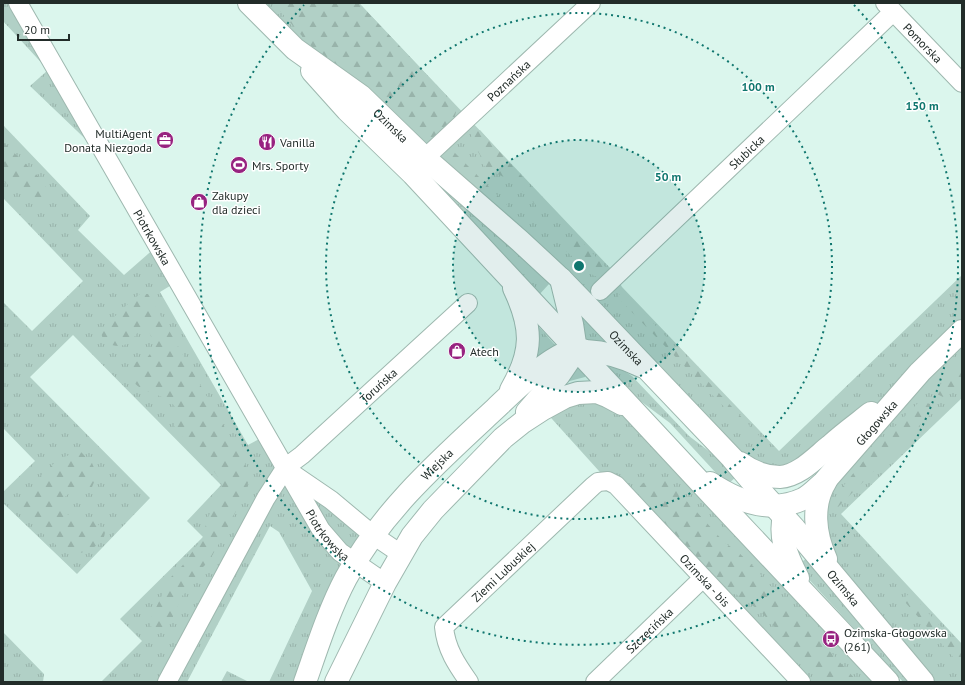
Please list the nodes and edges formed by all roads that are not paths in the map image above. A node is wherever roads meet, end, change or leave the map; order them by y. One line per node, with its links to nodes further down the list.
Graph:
1 (18, 3): 22 (street, Piotrkowska)
2 (249, 3): 5 (street, Ozimska)
3 (591, 3): 7 (street, Poznańska)
4 (889, 8): 6 (street, Pomorska); 10 (street, Słubicka)
5 (295, 49): 7 (street, Ozimska); 8 (street, Ozimska)
6 (962, 83)
7 (425, 158): 9 (street, Ozimska)
8 (506, 273): 13 (street, Ozimska); 16 (street)
9 (561, 279): 13 (street); 14 (street, Ozimska)
10 (600, 291)
11 (468, 303): 22 (street, Toruńska)
12 (962, 331): 15 (street, Głogowska)
13 (576, 350): 14 (street, Wiejska); 16 (street, Wiejska); 17 (street, Ozimska); 18 (street)
14 (649, 370): 21 (street, Ozimska)
15 (920, 372): 20 (street, Głogowska); 23 (street, Głogowska)
16 (507, 398): 26 (street, Wiejska)
17 (638, 416): 18 (street); 19 (street, Ozimska)
18 (503, 438): 27 (street)
19 (664, 444): 25 (street); 32 (street, Ozimska)
20 (830, 446): 21 (street, Głogowska); 25 (street, Głogowska)
21 (732, 458): 25 (street, Ozimska)
22 (287, 469): 26 (street, Piotrkowska); 28 (street, Piotrkowska); 33 (street)
23 (832, 472): 25 (street, Głogowska); 30 (street, Głogowska)
24 (608, 481): 29 (street, Ozimska - bis); 36 (street, Ziemi Lubuskiej)
25 (781, 508): 30 (street, Ozimska); 32 (street)
26 (373, 535): 27 (street, Piotrkowska); 28 (street, Wiejska)
27 (401, 554): 31 (street)
28 (355, 563): 31 (street, Piotrkowska); 34 (street, Wiejska)
29 (703, 578): 37 (street, Szczecińska); 38 (street, Ozimska - bis)
30 (836, 578): 40 (street, Ozimska)
31 (385, 583): 35 (street)
32 (817, 606): 39 (street, Ozimska)
33 (166, 682)
34 (305, 682)
35 (336, 682)
36 (469, 682)
37 (595, 682)
38 (800, 682)
39 (888, 682)
40 (923, 682)

